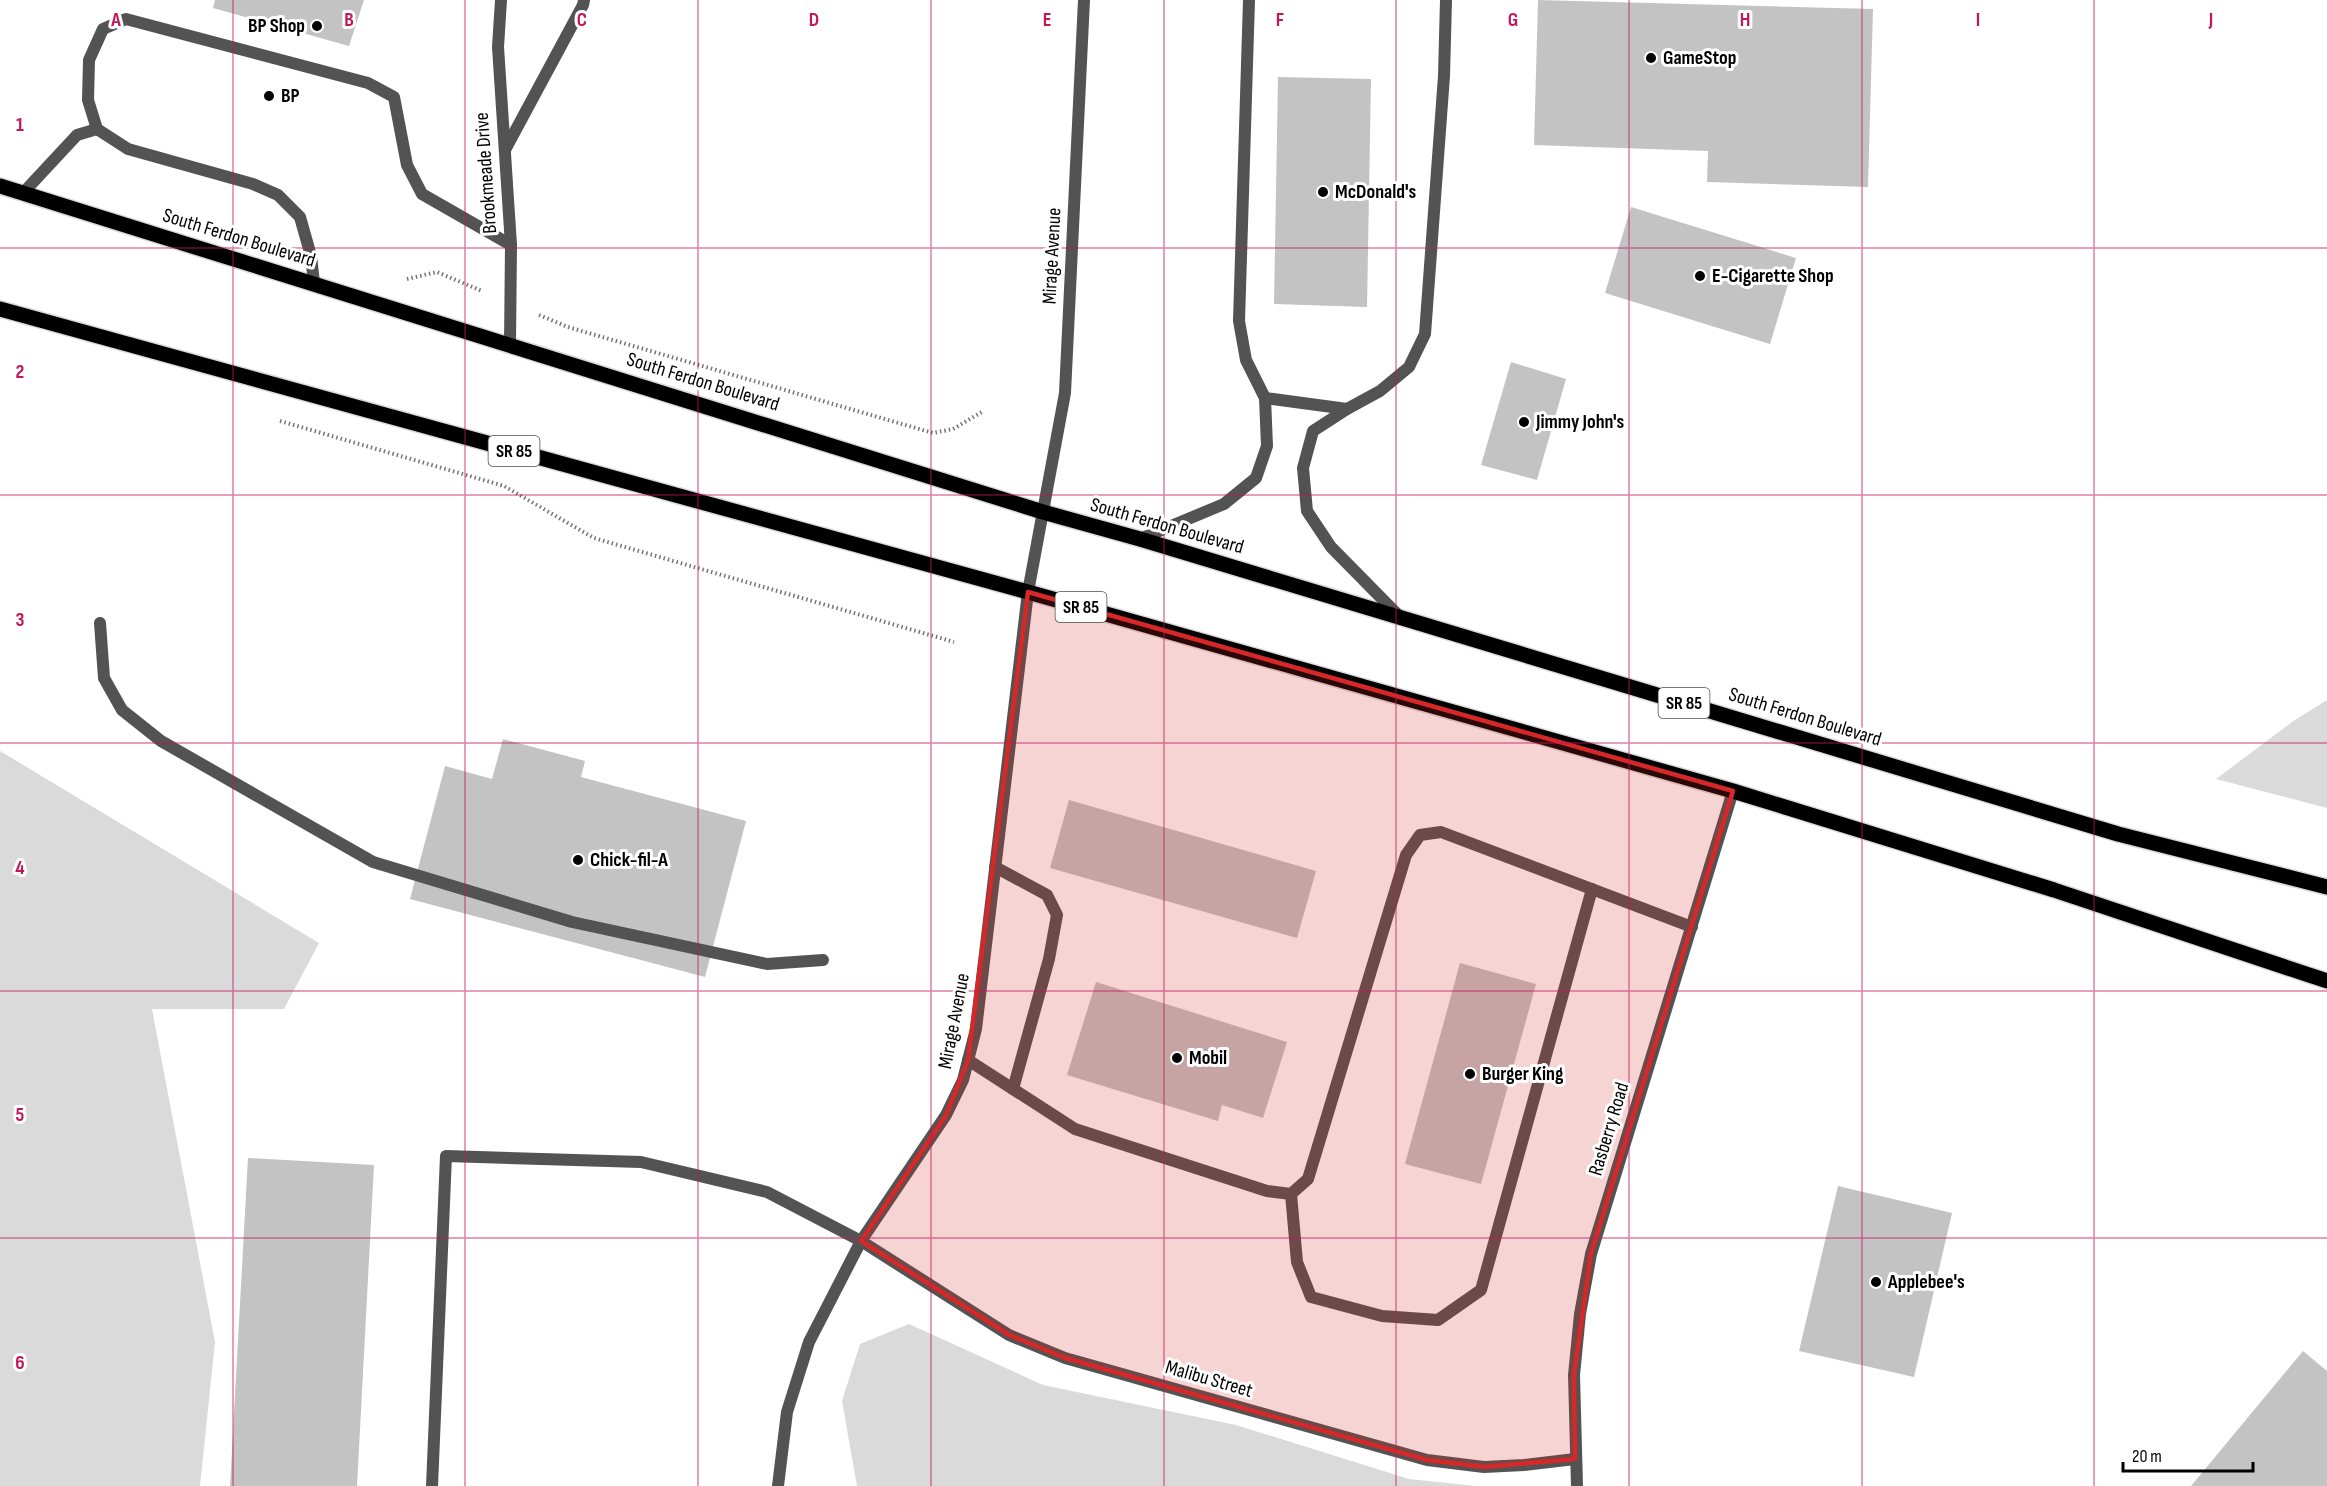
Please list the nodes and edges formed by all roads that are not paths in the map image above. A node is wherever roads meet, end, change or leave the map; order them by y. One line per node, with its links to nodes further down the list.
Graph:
1 (501, 0): 7 (street, Brookmeade Drive)
2 (1084, 0): 16 (street, Mirage Avenue)
3 (1249, 0): 14 (street)
4 (1446, 0): 15 (street)
5 (584, 3): 7 (street)
6 (97, 129): 9 (street); 10 (street); 11 (street)
7 (505, 150): 10 (street, Brookmeade Drive)
8 (0, 186): 9 (main road, South Ferdon Boulevard / SR 85)
9 (23, 193): 11 (main road, South Ferdon Boulevard / SR 85)
10 (511, 245): 13 (street, Brookmeade Drive)
11 (314, 283): 13 (main road, South Ferdon Boulevard / SR 85)
12 (0, 309): 18 (main road, SR 85)
13 (510, 344): 16 (main road, South Ferdon Boulevard / SR 85)
14 (1265, 398): 15 (street); 17 (street)
15 (1347, 409): 19 (street)
16 (1043, 512): 17 (main road, South Ferdon Boulevard / SR 85); 18 (street, Mirage Avenue)
17 (1140, 539): 19 (main road, South Ferdon Boulevard / SR 85)
18 (1028, 592): 21 (main road, SR 85); 22 (street, Mirage Avenue)
19 (1401, 618): 23 (main road, South Ferdon Boulevard / SR 85)
20 (100, 623): 26 (street)
21 (1734, 791): 25 (street, Rasberry Road); 27 (main road, SR 85)
22 (995, 867): 28 (street, Mirage Avenue); 29 (street)
23 (2327, 886)
24 (1592, 889): 25 (street); 30 (street); 30 (street)
25 (1692, 927): 32 (street, Rasberry Road)
26 (823, 960)
27 (2327, 981)
28 (968, 1060): 29 (street); 31 (street, Mirage Avenue)
29 (1013, 1089): 30 (street)
30 (1292, 1194)
31 (861, 1241): 32 (street, Malibu Street); 33 (street, Malibu Street); 34 (street, Mirage Avenue)
32 (1575, 1459): 35 (street, Rasberry Road)
33 (432, 1486)
34 (778, 1486)
35 (1576, 1486)

